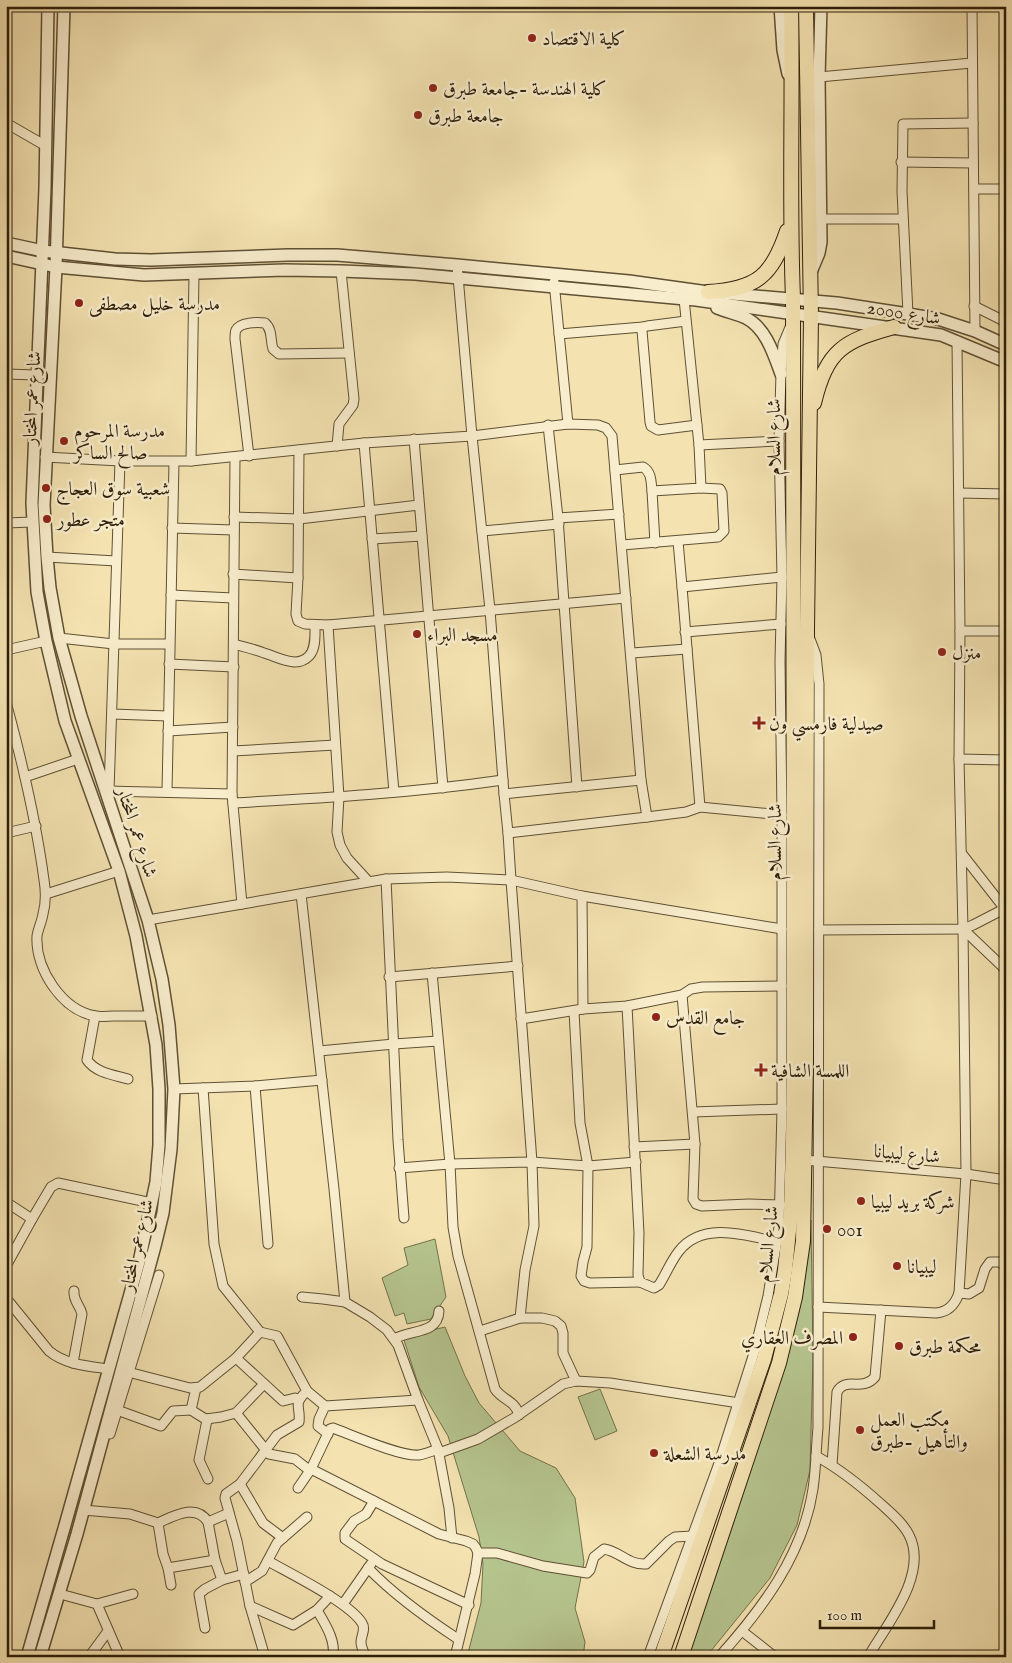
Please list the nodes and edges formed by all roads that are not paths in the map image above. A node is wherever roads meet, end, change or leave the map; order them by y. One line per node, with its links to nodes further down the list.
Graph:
1 (48, 6): 13 (street, شارع عمر المختار)
2 (64, 6): 23 (street, شارع عمر المختار)
3 (780, 6): 10 (street)
4 (790, 6): 10 (highway, شارع السلام)
5 (806, 6): 29 (highway, شارع السلام)
6 (820, 6): 9 (street)
7 (972, 6): 8 (street)
8 (972, 63): 9 (street); 12 (street)
9 (819, 77): 18 (street)
10 (792, 88): 20 (highway, شارع السلام)
11 (6, 123): 13 (street)
12 (973, 123): 14 (street); 15 (street)
13 (46, 146): 22 (street, شارع عمر المختار)
14 (901, 162): 15 (street); 19 (street)
15 (973, 163): 16 (street)
16 (974, 189): 17 (street); 41 (street)
17 (1006, 189)
18 (821, 219): 19 (street); 29 (street)
19 (903, 219): 42 (street)
20 (790, 223): 35 (highway); 37 (highway, شارع السلام)
21 (6, 243): 22 (street)
22 (43, 251): 23 (street); 25 (street, شارع عمر المختار)
23 (57, 252): 26 (street); 27 (street, شارع عمر المختار)
24 (6, 256): 25 (street)
25 (42, 265): 27 (street); 57 (street, شارع عمر المختار)
26 (457, 265): 31 (street); 32 (street)
27 (56, 267): 30 (street); 70 (street, شارع عمر المختار)
28 (341, 270): 30 (street); 32 (street); 53 (street)
29 (810, 273): 40 (highway, شارع السلام)
30 (194, 274): 74 (street)
31 (554, 274): 33 (street); 34 (street)
32 (458, 280): 34 (street); 62 (street)
33 (629, 281): 35 (street); 36 (street)
34 (554, 287): 36 (street); 50 (street)
35 (708, 292): 37 (street)
36 (628, 295): 38 (street)
37 (792, 298): 40 (street); 44 (highway, شارع السلام)
38 (684, 299): 39 (street); 45 (street)
39 (696, 300): 44 (street, شارع 2000); 56 (street)
40 (810, 300): 42 (street); 43 (highway, شارع السلام)
41 (974, 306): 46 (street); 49 (street)
42 (908, 314): 49 (street)
43 (811, 316): 44 (street, شارع 2000); 48 (street, شارع 2000); 58 (highway, شارع السلام)
44 (792, 319): 56 (street); 290 (highway, شارع السلام)
45 (686, 321): 47 (street); 61 (street)
46 (1006, 322)
47 (643, 327): 50 (street); 61 (street)
48 (894, 327): 51 (street, شارع 2000); 58 (highway)
49 (975, 331): 52 (street)
50 (559, 334): 59 (street)
51 (956, 341): 54 (street, شارع 2000); 78 (street)
52 (1006, 345)
53 (349, 353): 67 (street); 69 (street)
54 (1006, 362)
55 (6, 374): 57 (street)
56 (781, 374): 64 (street)
57 (36, 375): 86 (street, شارع عمر المختار)
58 (810, 421): 112 (highway, شارع السلام)
59 (568, 424): 60 (street); 75 (street)
60 (548, 425): 62 (street); 85 (street)
61 (697, 425): 66 (street)
62 (472, 436): 63 (street); 90 (street)
63 (414, 439): 65 (street); 80 (street)
64 (779, 441): 66 (street); 99 (street)
65 (364, 444): 67 (street); 81 (street)
66 (699, 445): 76 (street)
67 (337, 446): 68 (street)
68 (299, 450): 69 (street); 84 (street)
69 (249, 456): 71 (street)
70 (46, 457): 72 (street); 96 (street, شارع عمر المختار)
71 (235, 457): 74 (street); 83 (street)
72 (120, 461): 73 (street); 97 (street)
73 (174, 462): 74 (street); 88 (street)
74 (191, 462)
75 (615, 470): 77 (street); 82 (street)
76 (701, 488): 77 (street); 93 (street)
77 (652, 492): 94 (street)
78 (958, 494): 79 (street); 113 (street)
79 (1006, 494)
80 (419, 505): 81 (street); 91 (street)
81 (371, 512): 84 (street); 92 (street)
82 (619, 514): 85 (street); 95 (street)
83 (234, 517): 84 (street); 89 (street)
84 (299, 519): 100 (street)
85 (558, 521): 90 (street); 105 (street)
86 (32, 522): 87 (street); 117 (street, شارع عمر المختار)
87 (6, 523)
88 (172, 528): 89 (street); 102 (street)
89 (234, 530): 98 (street)
90 (482, 531): 106 (street)
91 (422, 536): 92 (street); 107 (street)
92 (372, 539): 108 (street)
93 (678, 541): 94 (street); 101 (street)
94 (655, 543): 95 (street)
95 (622, 545): 104 (street)
96 (47, 557): 97 (street); 116 (street, شارع عمر المختار)
97 (116, 560): 118 (street)
98 (233, 574): 100 (street); 103 (street)
99 (782, 577): 101 (street); 109 (street)
100 (298, 578): 110 (street)
101 (682, 587): 115 (street)
102 (171, 595): 103 (street); 119 (street)
103 (233, 598): 120 (street)
104 (626, 598): 105 (street); 123 (street)
105 (565, 604): 106 (street); 141 (street)
106 (490, 610): 107 (street); 139 (street)
107 (429, 616): 108 (street); 142 (street)
108 (378, 622): 111 (street); 145 (street)
109 (781, 624): 115 (street); 150 (street)
110 (315, 625): 111 (street); 120 (street)
111 (328, 625): 133 (street)
112 (807, 630): 168 (street); 192 (highway, شارع السلام)
113 (960, 631): 114 (street); 136 (street)
114 (1006, 631)
115 (685, 632): 121 (street)
116 (59, 638): 118 (street); 128 (street, شارع عمر المختار)
117 (46, 641): 122 (street); 130 (street, شارع عمر المختار)
118 (114, 644): 119 (street); 127 (street)
119 (169, 644): 124 (street)
120 (234, 644): 125 (street)
121 (687, 649): 123 (street); 149 (street)
122 (6, 650)
123 (632, 653): 140 (street)
124 (169, 664): 125 (street); 129 (street)
125 (234, 667): 131 (street)
126 (6, 702): 138 (street)
127 (112, 714): 129 (street); 143 (street)
128 (81, 716): 130 (street); 143 (street, شارع عمر المختار)
129 (168, 716): 132 (street)
130 (65, 721): 135 (street, شارع عمر المختار)
131 (233, 727): 132 (street); 134 (street)
132 (168, 731): 144 (street)
133 (335, 745): 134 (street); 147 (street)
134 (233, 752): 148 (street)
135 (78, 759): 138 (street); 156 (street, شارع عمر المختار)
136 (959, 759): 137 (street); 155 (street)
137 (1006, 760)
138 (25, 777): 152 (street)
139 (503, 780): 142 (street); 146 (street)
140 (641, 780): 141 (street); 151 (street)
141 (577, 787): 146 (street)
142 (443, 788): 145 (street)
143 (107, 791): 144 (street); 165 (street, شارع عمر المختار)
144 (167, 791): 148 (street)
145 (394, 792): 147 (street)
146 (504, 794): 154 (street)
147 (339, 797): 148 (street); 159 (street)
148 (232, 798): 163 (street)
149 (700, 807): 150 (street); 151 (street)
150 (782, 815): 166 (street)
151 (647, 817): 154 (street)
152 (36, 826): 153 (street); 160 (street)
153 (6, 833)
154 (508, 833): 158 (street)
155 (962, 854): 164 (street); 167 (street)
156 (119, 872): 160 (street); 178 (street, شارع عمر المختار)
157 (386, 879): 158 (street); 159 (street); 172 (street)
158 (511, 880): 162 (street); 169 (street)
159 (368, 881): 161 (street)
160 (46, 894): 177 (street)
161 (301, 894): 163 (street); 182 (street)
162 (582, 896): 166 (street); 176 (street)
163 (242, 904): 165 (street)
164 (1005, 908): 167 (street)
165 (148, 920): 187 (street, شارع عمر المختار)
166 (782, 929): 173 (street)
167 (963, 929): 168 (street); 170 (street); 199 (street)
168 (819, 930): 193 (street)
169 (518, 966): 171 (street); 179 (street)
170 (1006, 970)
171 (432, 973): 172 (street); 180 (street)
172 (389, 977): 181 (street)
173 (782, 986): 174 (street); 188 (street)
174 (682, 995): 175 (street); 189 (street)
175 (627, 1006): 176 (street); 191 (street)
176 (578, 1010): 179 (street); 197 (street)
177 (95, 1016): 178 (street); 183 (street)
178 (152, 1016): 202 (street, شارع عمر المختار)
179 (521, 1019): 194 (street)
180 (438, 1041): 181 (street); 196 (street)
181 (394, 1044): 182 (street); 198 (street)
182 (319, 1051): 184 (street)
183 (128, 1079)
184 (322, 1080): 185 (street); 216 (street)
185 (255, 1086): 186 (street); 207 (street)
186 (203, 1088): 187 (street); 222 (street)
187 (174, 1089): 237 (street, شارع عمر المختار)
188 (782, 1109): 189 (street); 203 (street)
189 (693, 1112): 190 (street)
190 (695, 1144): 191 (street); 203 (street)
191 (634, 1147): 195 (street)
192 (804, 1160): 193 (street, شارع ليبيانا); 291 (highway, شارع السلام)
193 (818, 1161): 199 (street, شارع ليبيانا); 217 (street)
194 (532, 1162): 196 (street); 197 (street); 220 (street)
195 (636, 1162): 197 (street); 211 (street)
196 (450, 1164): 198 (street); 221 (street)
197 (588, 1166): 211 (street)
198 (399, 1168): 204 (street)
199 (966, 1174): 200 (street, شارع ليبيانا); 213 (street)
200 (1006, 1180)
201 (6, 1202): 205 (street)
202 (152, 1203): 205 (street); 226 (street, شارع عمر المختار)
203 (781, 1204): 206 (street)
204 (404, 1218)
205 (32, 1219): 208 (street)
206 (777, 1242): 211 (street); 234 (street)
207 (268, 1244)
208 (6, 1266)
209 (1006, 1267): 213 (street)
210 (159, 1275): 227 (street)
211 (640, 1282)
212 (74, 1291): 225 (street)
213 (959, 1293): 218 (street)
214 (302, 1297): 216 (street)
215 (6, 1298): 225 (street)
216 (345, 1302): 223 (street)
217 (818, 1307): 218 (street); 245 (street)
218 (881, 1310): 246 (street)
219 (439, 1311): 223 (street)
220 (520, 1318): 221 (street); 228 (street)
221 (480, 1331): 240 (street)
222 (260, 1332): 224 (street); 231 (street)
223 (394, 1339): 233 (street)
224 (236, 1358): 229 (street); 230 (street)
225 (73, 1363): 226 (street)
226 (109, 1369): 235 (street, شارع عمر المختار)
227 (128, 1372): 230 (street); 237 (street)
228 (576, 1381): 234 (street); 240 (street)
229 (264, 1384): 232 (street); 239 (street)
230 (196, 1388): 238 (street)
231 (307, 1391): 232 (street); 236 (street)
232 (299, 1399): 243 (street)
233 (418, 1400): 236 (street); 244 (street)
234 (738, 1403): 257 (street)
235 (99, 1404): 237 (street); 281 (street, شارع عمر المختار)
236 (325, 1406): 242 (street)
237 (114, 1409): 238 (street); 252 (street, شارع عمر المختار)
238 (191, 1410): 241 (street)
239 (236, 1413): 241 (street); 243 (street)
240 (519, 1415): 244 (street)
241 (206, 1419): 248 (street)
242 (328, 1434): 244 (street); 247 (street)
243 (266, 1450): 247 (street); 249 (street)
244 (438, 1451): 259 (street)
245 (816, 1456): 246 (street); 279 (street)
246 (832, 1465): 294 (street)
247 (310, 1470): 250 (street); 251 (street)
248 (208, 1478)
249 (240, 1484): 253 (street); 258 (street)
250 (298, 1488)
251 (374, 1501): 259 (street); 262 (street)
252 (86, 1510): 256 (street); 269 (street, شارع عمر المختار)
253 (229, 1512): 255 (street); 266 (street)
254 (307, 1517): 258 (street)
255 (208, 1522): 256 (street); 261 (street)
256 (158, 1523): 264 (street)
257 (692, 1536): 260 (street); 289 (street)
258 (283, 1538): 263 (street)
259 (452, 1538): 260 (street)
260 (478, 1553): 274 (street)
261 (215, 1560): 264 (street); 267 (street)
262 (375, 1560): 265 (street); 274 (street)
263 (268, 1561): 266 (street); 271 (street)
264 (168, 1568): 268 (street)
265 (368, 1568): 273 (street); 280 (street)
266 (245, 1578): 267 (street); 275 (street)
267 (222, 1580): 277 (street)
268 (171, 1586)
269 (60, 1594): 272 (street); 282 (street, شارع عمر المختار)
270 (133, 1594): 272 (street)
271 (330, 1596): 273 (street); 276 (street)
272 (97, 1604): 278 (street)
273 (343, 1604): 287 (street)
274 (469, 1605): 280 (street)
275 (250, 1606): 276 (street); 285 (street)
276 (317, 1610): 286 (street)
277 (205, 1628)
278 (108, 1631): 283 (street); 284 (street)
279 (742, 1631): 292 (street); 293 (street)
280 (458, 1640): 288 (street)
281 (27, 1657)
282 (40, 1657)
283 (89, 1657)
284 (120, 1657)
285 (265, 1657)
286 (333, 1657)
287 (366, 1657)
288 (455, 1657)
289 (648, 1657)
290 (661, 1657)
291 (680, 1657)
292 (718, 1657)
293 (776, 1657)
294 (868, 1657)

